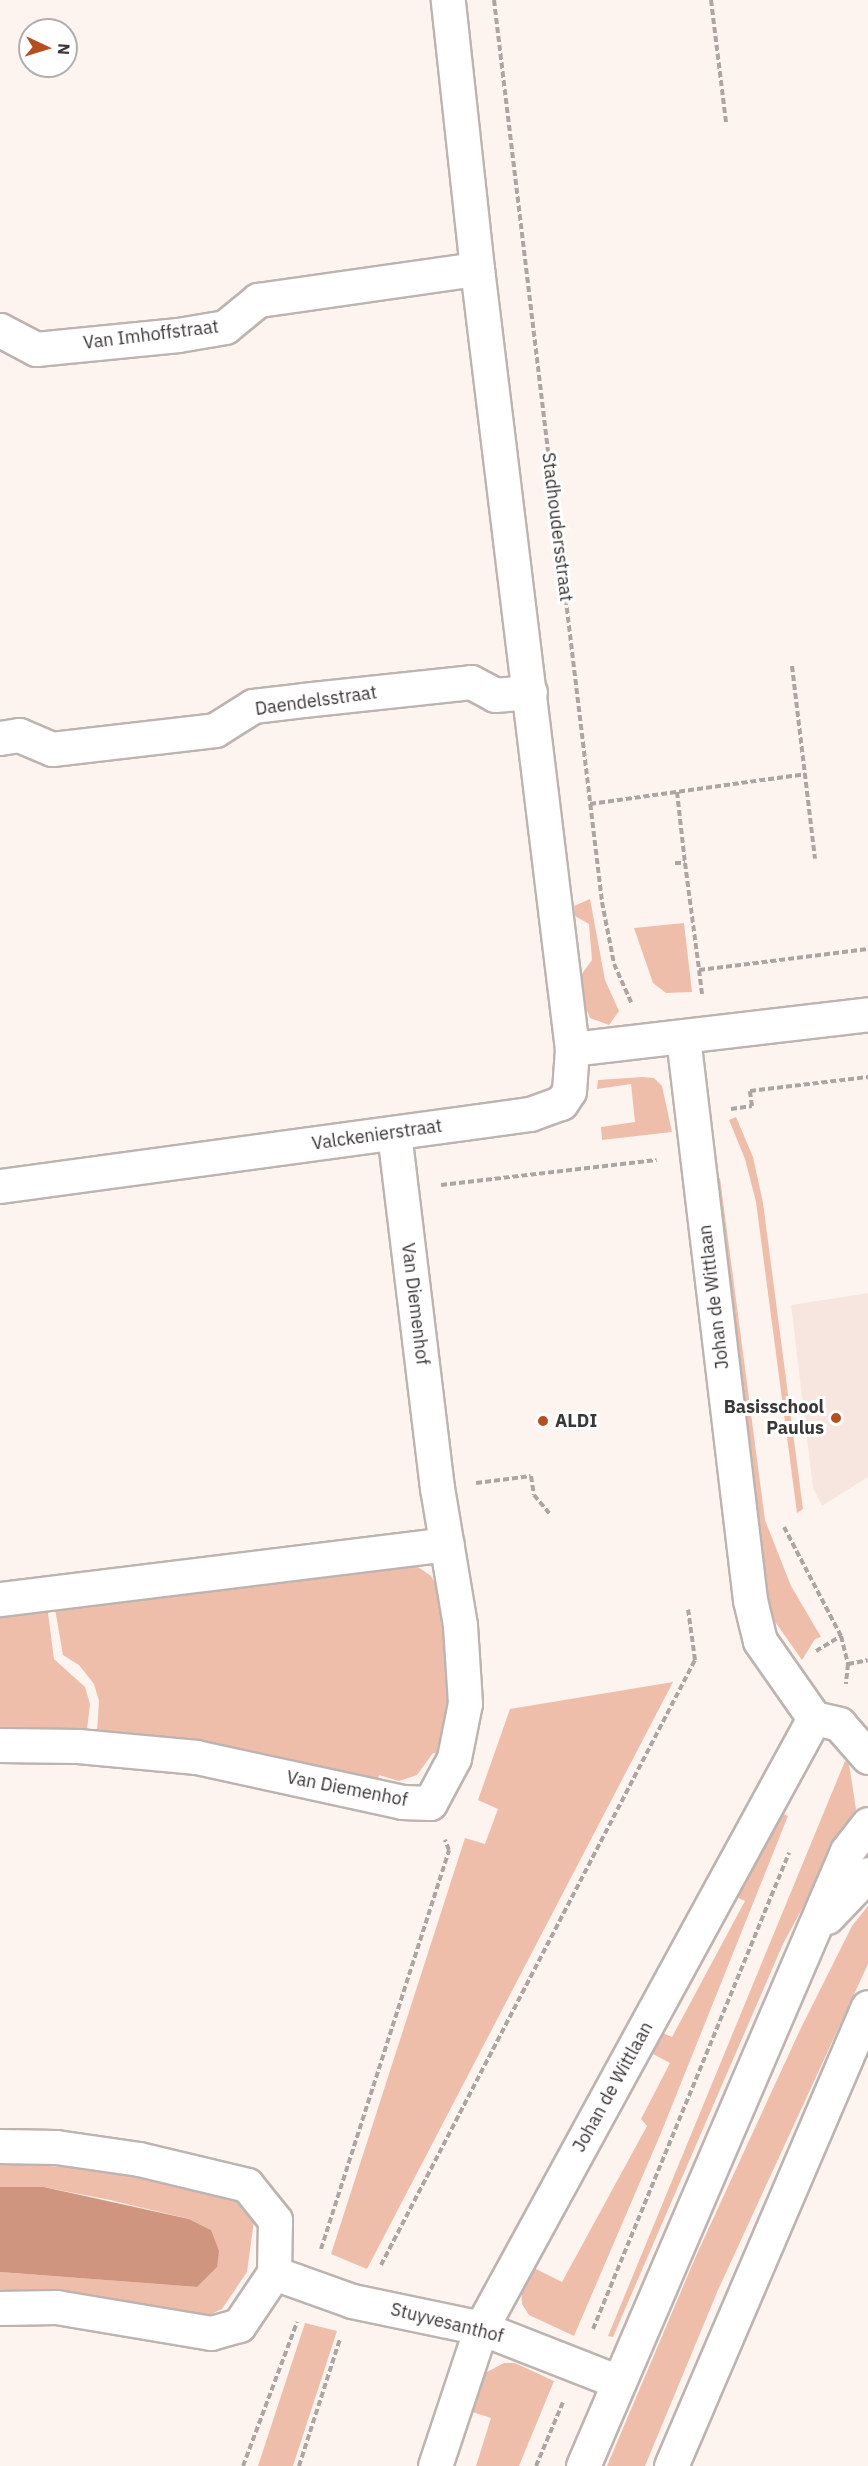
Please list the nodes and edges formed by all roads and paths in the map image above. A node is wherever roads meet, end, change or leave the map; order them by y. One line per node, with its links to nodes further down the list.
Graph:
1 (448, 0): 5 (street)
2 (494, 0): 12 (path, Stadhoudersstraat)
3 (711, 0): 4 (path)
4 (726, 123)
5 (477, 269): 6 (street, Van Imhoffstraat); 8 (street)
6 (0, 330)
7 (792, 666): 10 (path)
8 (530, 692): 9 (street, Daendelsstraat); 20 (street)
9 (0, 738)
10 (805, 774): 11 (path); 13 (path)
11 (677, 792): 12 (path); 15 (path)
12 (590, 804): 19 (path, Stadhoudersstraat)
13 (815, 859)
14 (675, 863): 15 (path)
15 (685, 863): 17 (path)
16 (868, 949): 17 (path)
17 (699, 970): 19 (path)
18 (868, 1014): 19 (street)
19 (683, 1037): 20 (street); 22 (street, Johan de Wittlaan)
20 (572, 1048): 23 (street, Valckenierstraat)
21 (868, 1077): 22 (path)
22 (692, 1113): 24 (street, Johan de Wittlaan)
23 (394, 1134): 25 (street, Valckenierstraat); 26 (street, Van Diemenhof)
24 (697, 1156): 26 (path); 34 (street, Johan de Wittlaan)
25 (0, 1186)
26 (400, 1190): 27 (street, Van Diemenhof)
27 (437, 1488): 28 (path); 29 (street, Van Diemenhof)
28 (551, 1515)
29 (447, 1544): 30 (street); 37 (street, Van Diemenhof)
30 (0, 1599)
31 (688, 1609): 46 (path)
32 (868, 1660): 33 (path)
33 (848, 1664)
34 (814, 1718): 36 (street); 48 (street, Johan de Wittlaan)
35 (0, 1745): 37 (street, Van Diemenhof)
36 (868, 1757)
37 (430, 1803): 45 (path)
38 (868, 1824): 41 (street)
39 (792, 1845): 49 (path)
40 (868, 1875): 41 (street)
41 (818, 1926): 50 (street)
42 (868, 2007): 56 (street)
43 (0, 2146): 44 (street)
44 (273, 2273): 45 (street, Stuyvesanthof); 47 (street)
45 (309, 2288): 46 (street, Stuyvesanthof); 51 (path)
46 (357, 2302): 48 (street, Stuyvesanthof); 52 (path)
47 (0, 2308)
48 (481, 2328): 49 (street, Stuyvesanthof); 53 (street, Johan de Wittlaan)
49 (579, 2364): 50 (street, Stuyvesanthof); 54 (path)
50 (619, 2382): 55 (street)
51 (243, 2466)
52 (299, 2466)
53 (435, 2466)
54 (536, 2466)
55 (583, 2466)
56 (671, 2466)

